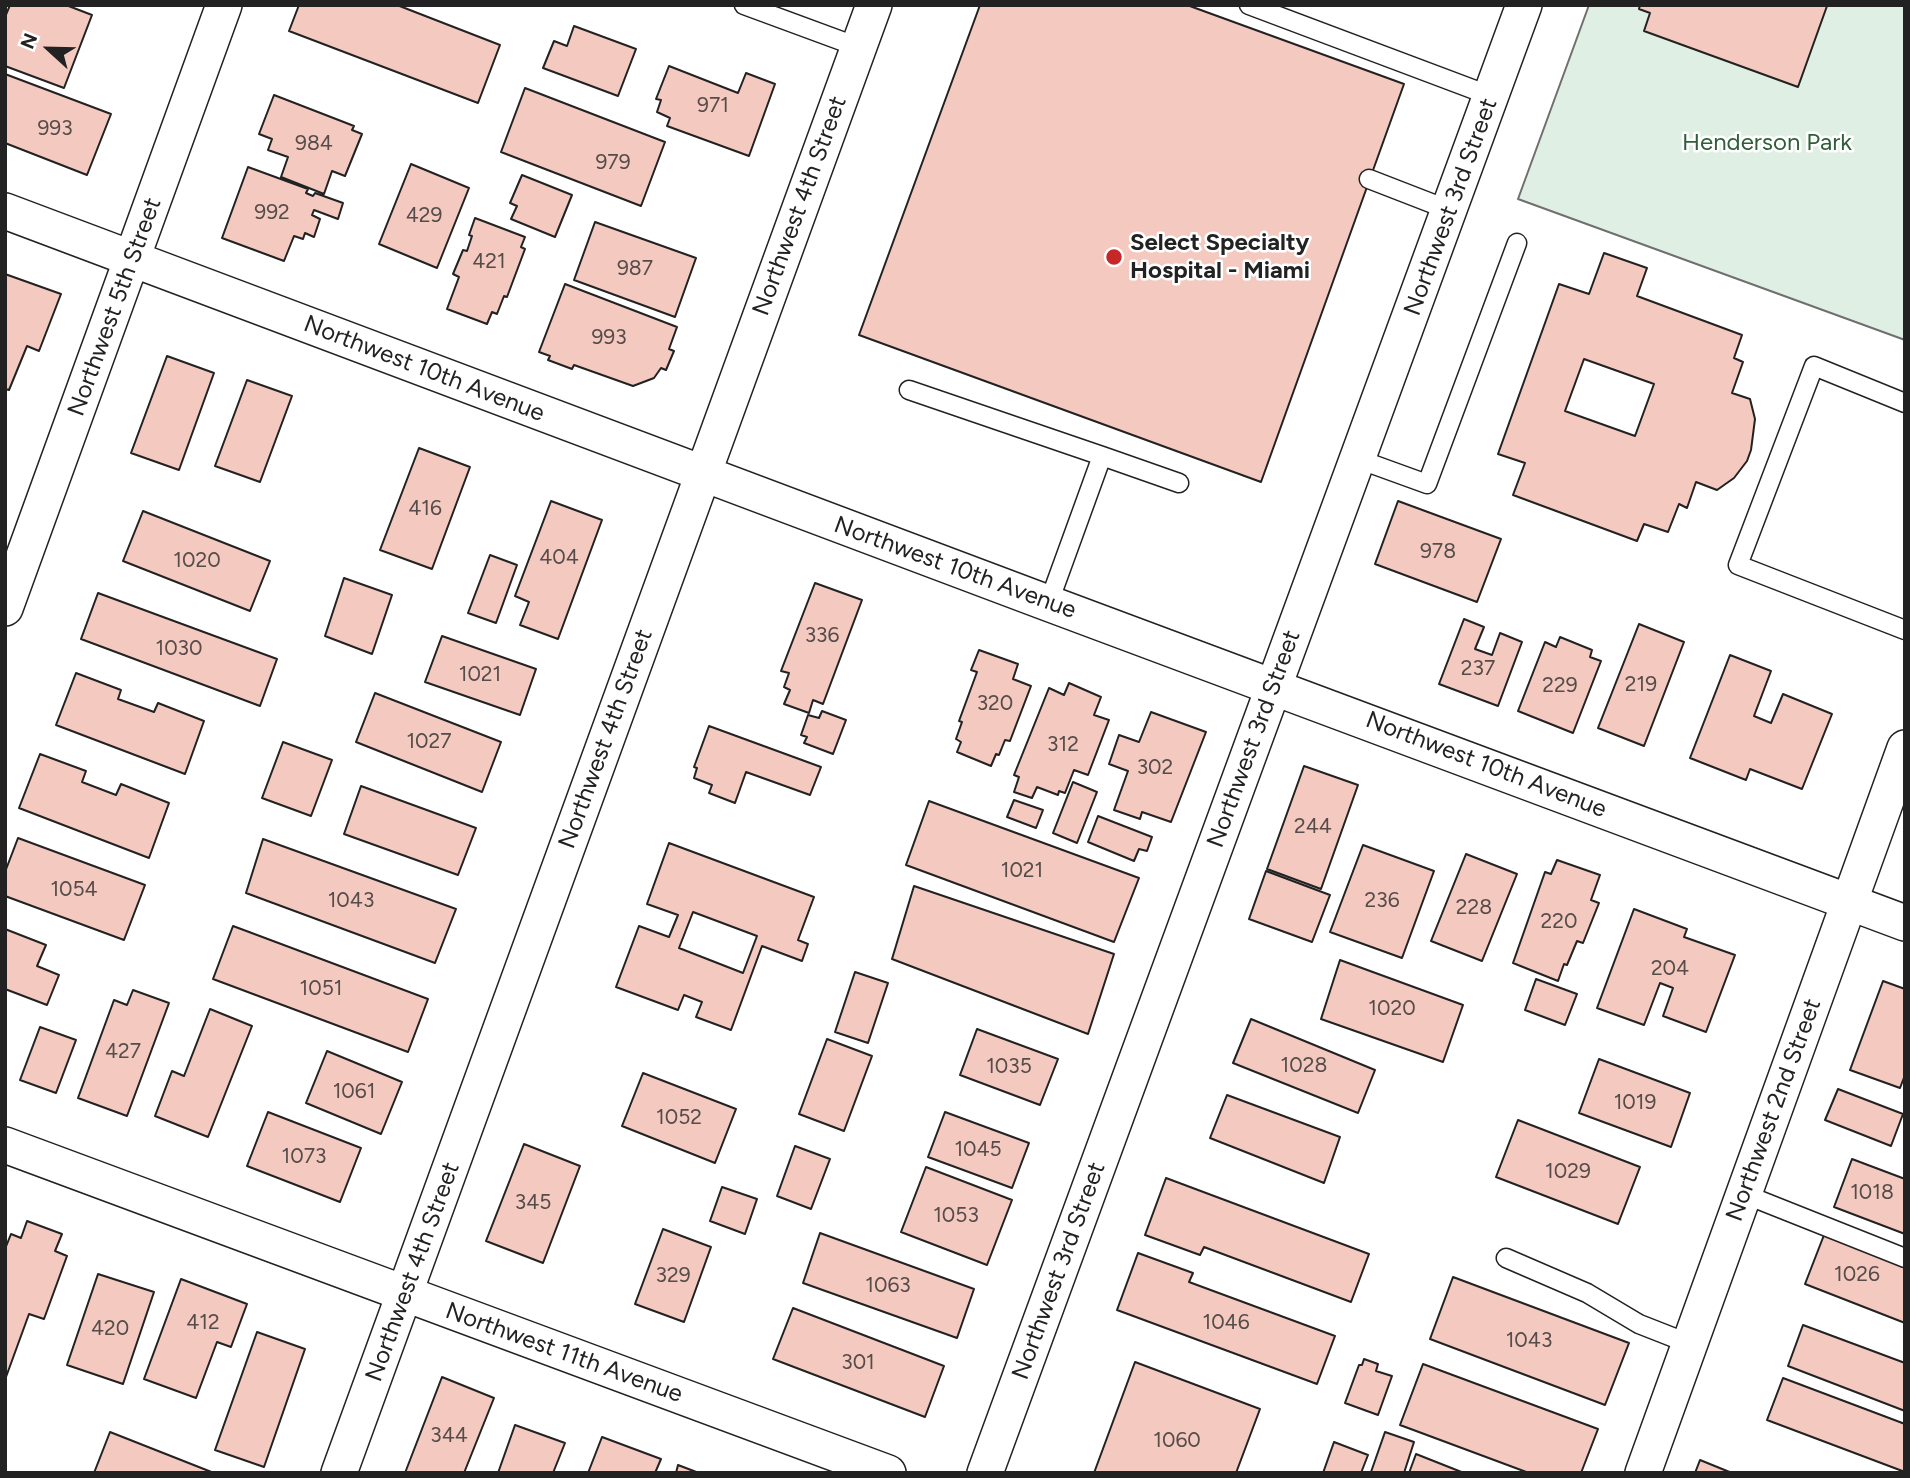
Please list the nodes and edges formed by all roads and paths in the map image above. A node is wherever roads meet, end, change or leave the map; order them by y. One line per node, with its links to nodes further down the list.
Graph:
1 (224, 5): 12 (street, Northwest 5th Street)
2 (744, 5): 6 (lane)
3 (874, 5): 6 (street, Northwest 4th Street)
4 (1249, 5): 7 (lane)
5 (1524, 5): 7 (street, Northwest 3rd Street)
6 (858, 47): 17 (street, Northwest 4th Street)
7 (1491, 96): 9 (street, Northwest 3rd Street)
8 (1369, 179): 9 (lane)
9 (1449, 210): 16 (street, Northwest 3rd Street)
10 (5, 211): 12 (street, Northwest 10th Avenue)
11 (1517, 243): 16 (lane)
12 (132, 259): 17 (street, Northwest 10th Avenue); 20 (street, Northwest 5th Street)
13 (909, 390): 15 (lane)
14 (1905, 403): 21 (lane)
15 (1102, 456): 18 (lane); 19 (lane)
16 (1358, 459): 22 (street, Northwest 3rd Street)
17 (702, 474): 19 (street, Northwest 10th Avenue); 30 (street, Northwest 4th Street)
18 (1180, 483)
19 (1049, 602): 22 (street, Northwest 10th Avenue)
20 (5, 608)
21 (1905, 630)
22 (1274, 686): 24 (street, Northwest 10th Avenue); 34 (street, Northwest 3rd Street)
23 (1905, 748): 24 (street, Northwest 2nd Street)
24 (1848, 902): 25 (street, Northwest 10th Avenue); 27 (street, Northwest 2nd Street)
25 (1905, 923)
26 (5, 1144): 30 (street, Northwest 11th Avenue)
27 (1744, 1194): 29 (lane); 31 (street, Northwest 2nd Street)
28 (1506, 1258): 31 (lane)
29 (1905, 1258)
30 (405, 1294): 32 (street, Northwest 4th Street); 33 (street, Northwest 11th Avenue)
31 (1690, 1344): 35 (street, Northwest 2nd Street)
32 (339, 1473)
33 (888, 1473)
34 (985, 1473)
35 (1643, 1473)

